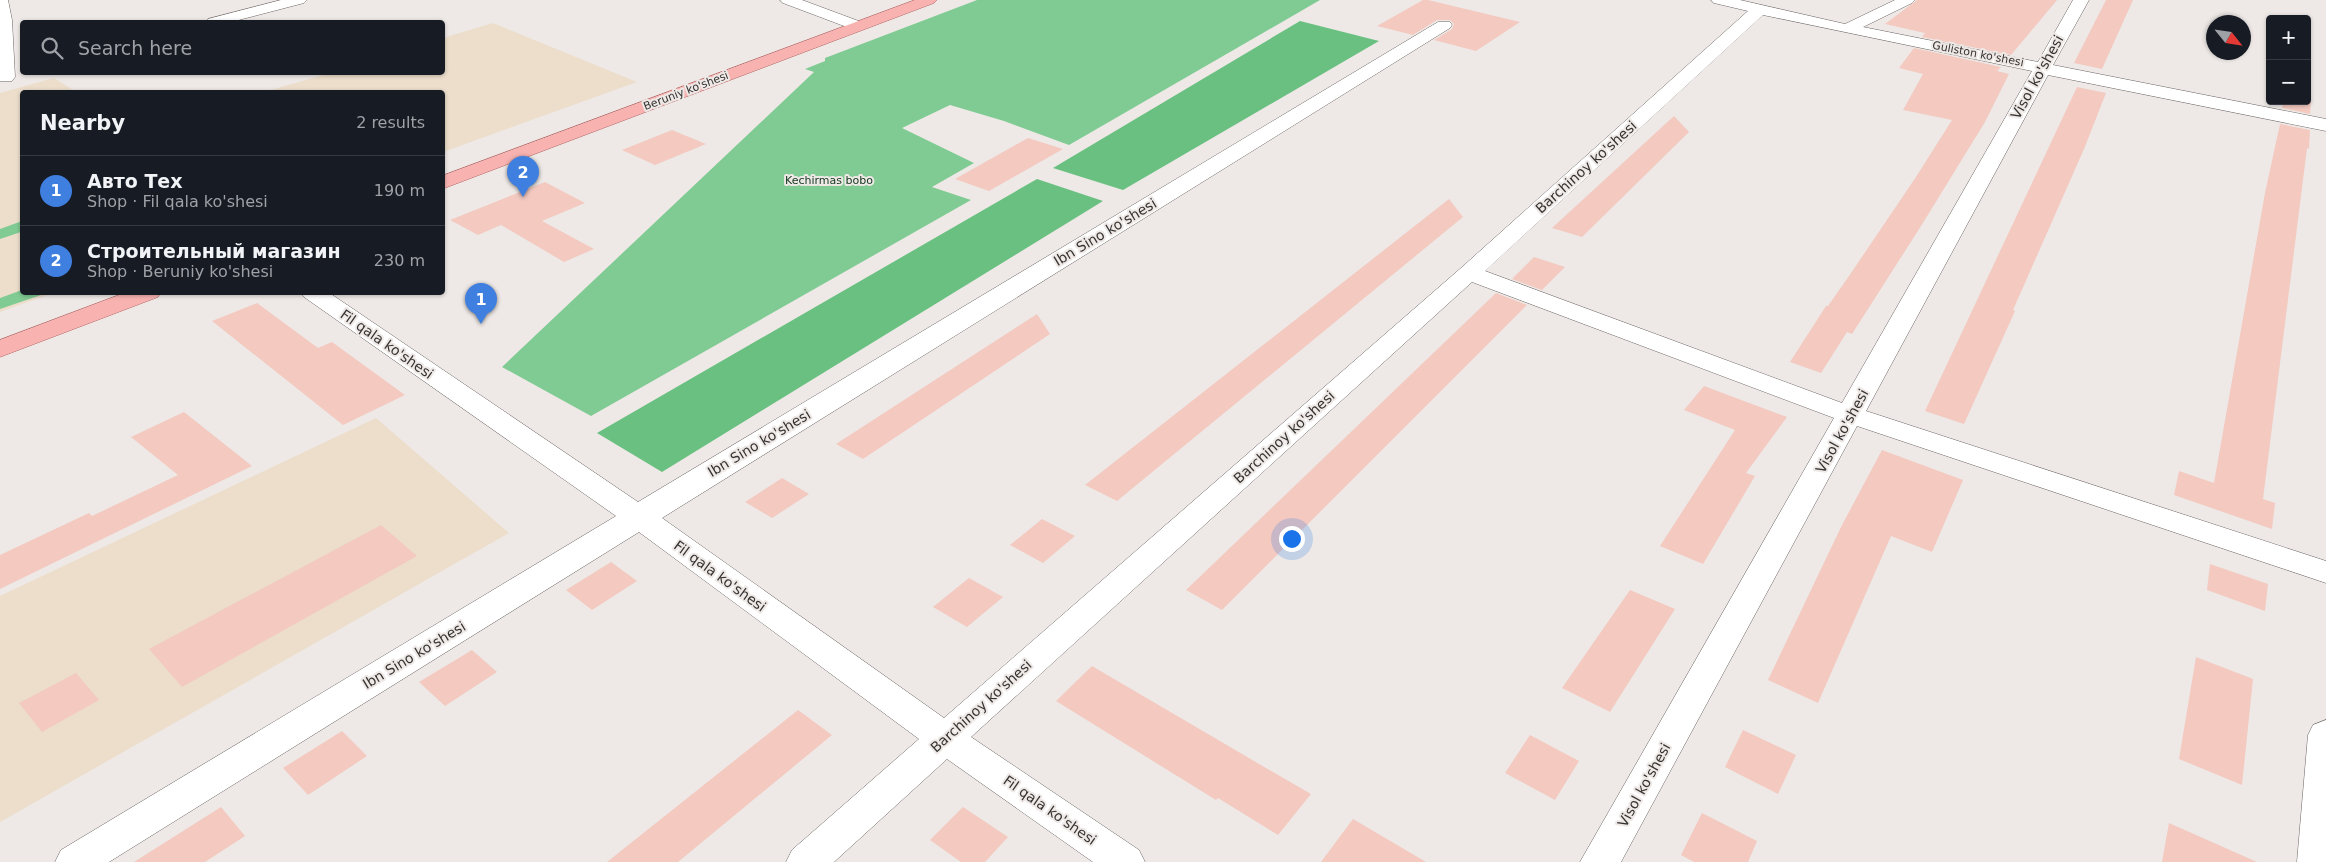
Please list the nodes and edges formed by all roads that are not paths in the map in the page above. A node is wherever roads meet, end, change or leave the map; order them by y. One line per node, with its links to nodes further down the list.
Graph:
1 (0, 0): 14 (street)
2 (299, 0): 9 (street)
3 (788, 0): 11 (street)
4 (929, 0): 11 (main road, Beruniy ko'shesi)
5 (1719, 0): 8 (street, Guliston ko'shesi)
6 (1908, 0): 12 (street)
7 (2081, 0): 13 (street, Visol ko'shesi)
8 (1760, 9): 12 (street, Guliston ko'shesi); 17 (street, Barchinoy ko'shesi)
9 (222, 20)
10 (1444, 25): 22 (street, Ibn Sino ko'shesi)
11 (858, 26): 16 (main road, Beruniy ko'shesi)
12 (1847, 29): 13 (street, Guliston ko'shesi)
13 (2043, 67): 15 (street, Guliston ko'shesi); 21 (street, Visol ko'shesi)
14 (9, 76)
15 (2326, 125)
16 (445, 182)
17 (1469, 273): 21 (street); 25 (street, Barchinoy ko'shesi)
18 (142, 295): 20 (main road)
19 (316, 295): 22 (street, Fil qala ko'shesi)
20 (0, 349)
21 (1851, 415): 23 (street); 29 (street, Visol ko'shesi)
22 (639, 517): 25 (street, Fil qala ko'shesi); 26 (street, Ibn Sino ko'shesi)
23 (2326, 572)
24 (2326, 736): 30 (street)
25 (945, 738): 27 (street, Barchinoy ko'shesi); 28 (street, Fil qala ko'shesi)
26 (75, 862)
27 (806, 862)
28 (1125, 862)
29 (1600, 862)
30 (2317, 862)

